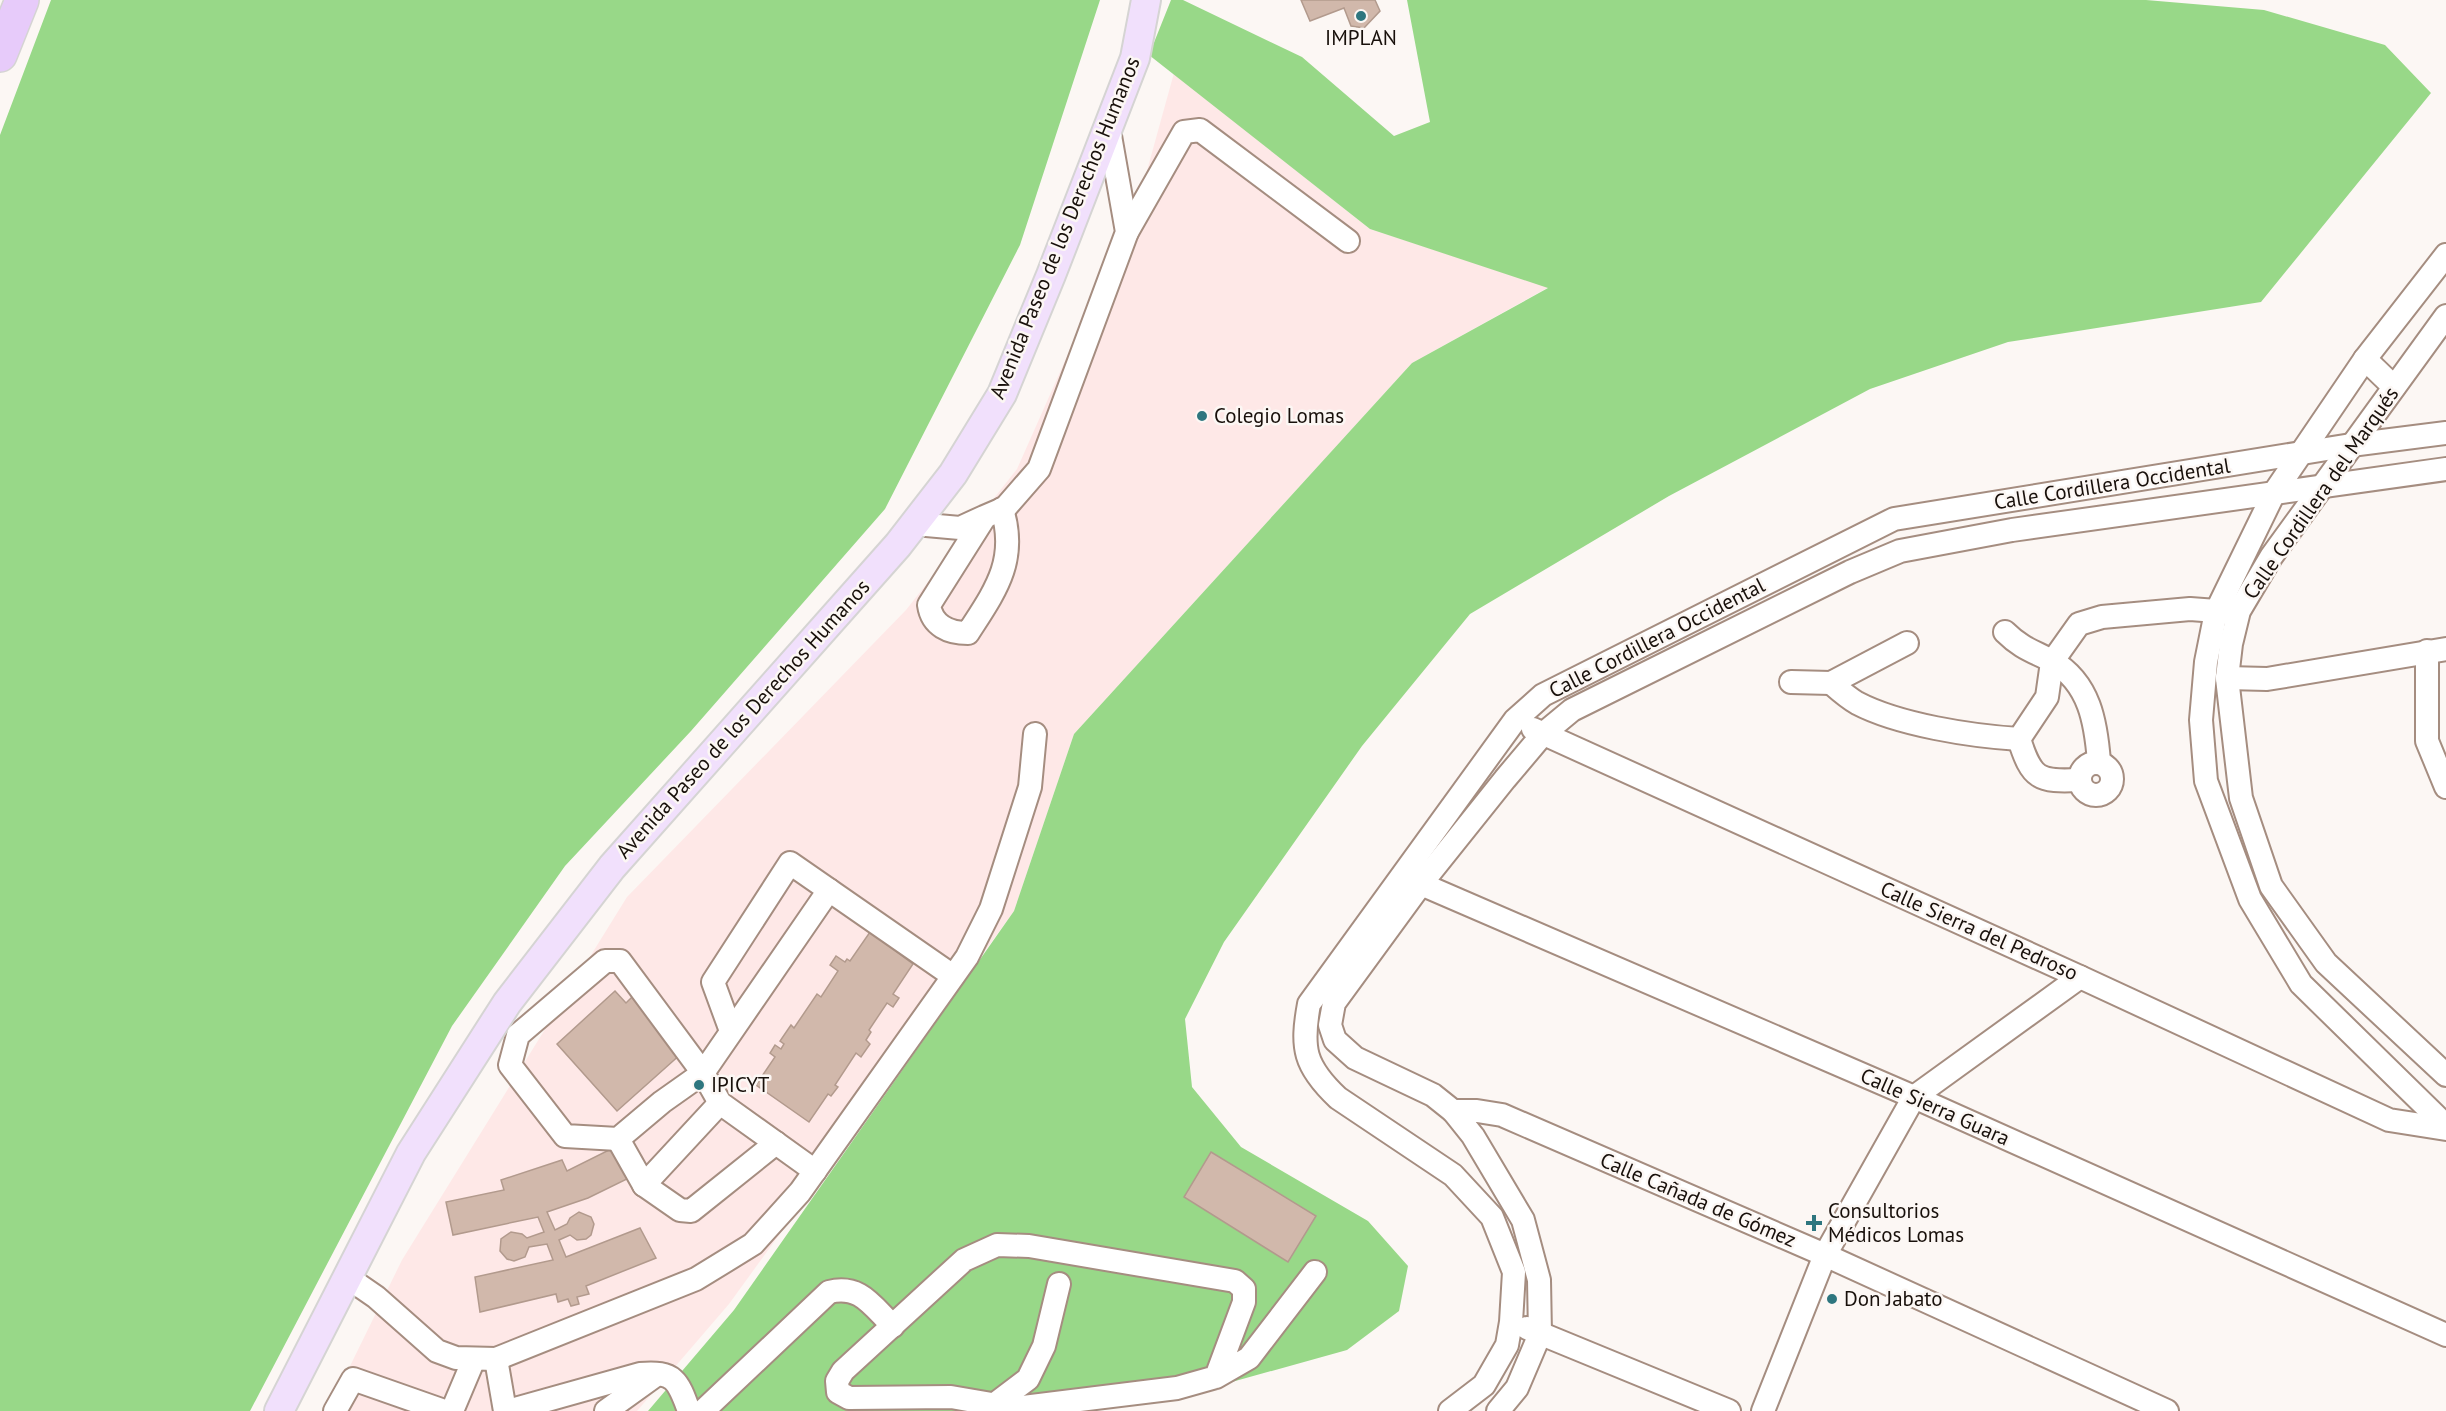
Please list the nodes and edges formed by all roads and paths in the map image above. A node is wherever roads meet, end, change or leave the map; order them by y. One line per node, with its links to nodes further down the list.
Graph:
1 (22, 0): 3 (highway)
2 (1148, 2): 4 (main road, Avenida Paseo de los Derechos Humanos)
3 (0, 55)
4 (1109, 130): 5 (street); 19 (main road, Avenida Paseo de los Derechos Humanos)
5 (1127, 232): 6 (street); 17 (street)
6 (1348, 241)
7 (2446, 255): 9 (street, Calle Cordillera del Marqués)
8 (2446, 316): 10 (street, Calle Cordillera del Marqués)
9 (2365, 359): 10 (street); 13 (street, Calle Cordillera del Marqués)
10 (2394, 387): 12 (street, Calle Cordillera del Marqués)
11 (2446, 434): 12 (street, Calle Cordillera Occidental)
12 (2351, 446): 13 (street, Calle Cordillera Occidental); 15 (street, Calle Cordillera del Marqués)
13 (2299, 454): 16 (street, Calle Cordillera del Marqués); 18 (street, Calle Cordillera Occidental)
14 (2446, 469): 15 (street, Calle Cordillera Occidental)
15 (2324, 486): 16 (street, Calle Cordillera Occidental); 21 (street, Calle Cordillera del Marqués)
16 (2274, 493): 20 (street, Calle Cordillera Occidental); 22 (street, Calle Cordillera del Marqués)
17 (993, 513): 17 (street); 19 (street)
18 (1894, 519): 20 (street); 30 (street, Calle Cordillera Occidental)
19 (915, 524): 52 (main road, Avenida Paseo de los Derechos Humanos)
20 (1900, 551): 32 (street, Calle Cordillera Occidental)
21 (2239, 611): 22 (street); 27 (street, Calle Cordillera del Marqués)
22 (2216, 612): 26 (street); 45 (street, Calle Cordillera del Marqués)
23 (2005, 632): 26 (street)
24 (1907, 643): 29 (street)
25 (2436, 650): 27 (street); 34 (street)
26 (2052, 662): 33 (street); 33 (street)
27 (2227, 678): 41 (street, Calle Cordillera del Marqués)
28 (1791, 682): 29 (street)
29 (1831, 683): 33 (street)
30 (1515, 720): 32 (street, Calle Sierra del Pedroso); 54 (street, Calle Cordillera Occidental)
31 (1035, 734): 37 (street)
32 (1543, 734): 35 (street, Calle Cordillera Occidental); 38 (street, Calle Sierra del Pedroso)
33 (2019, 739)
34 (2446, 787)
35 (1421, 885): 42 (street, Calle Sierra Guara); 44 (street, Calle Cordillera Occidental)
36 (829, 890): 37 (street); 39 (street); 39 (street)
37 (953, 976): 48 (street)
38 (2080, 976): 42 (street); 45 (street, Calle Sierra del Pedroso)
39 (731, 1031): 40 (street)
40 (703, 1073): 43 (street); 46 (street); 46 (street)
41 (2446, 1075)
42 (1914, 1097): 50 (street); 57 (street, Calle Sierra Guara)
43 (720, 1103): 47 (street); 49 (street)
44 (1454, 1111): 50 (street, Calle Cañada de Gómez); 56 (street, Calle Cordillera Occidental)
45 (2446, 1128)
46 (618, 1139): 49 (street)
47 (776, 1143): 48 (street); 49 (street)
48 (815, 1172): 58 (street)
49 (644, 1185)
50 (1825, 1255): 73 (street); 74 (street, Calle Cañada de Gómez)
51 (1315, 1272): 60 (street)
52 (347, 1277): 58 (street); 62 (main road, Avenida Paseo de los Derechos Humanos)
53 (1059, 1284): 61 (street)
54 (1511, 1322): 56 (street); 70 (street, Calle Cordillera Occidental)
55 (893, 1326): 60 (street); 61 (street); 69 (street)
56 (1540, 1334): 71 (street, Calle Cordillera Occidental); 72 (street)
57 (2446, 1335)
58 (485, 1359): 65 (street); 66 (street)
59 (661, 1372): 66 (street); 67 (street); 68 (street)
60 (1216, 1377): 61 (street)
61 (990, 1408)
62 (279, 1411)
63 (335, 1411): 64 (street)
64 (444, 1411)
65 (452, 1411)
66 (506, 1411)
67 (606, 1411)
68 (689, 1411)
69 (703, 1411)
70 (1450, 1411)
71 (1498, 1411)
72 (1729, 1411)
73 (1763, 1411)
74 (2167, 1411)

